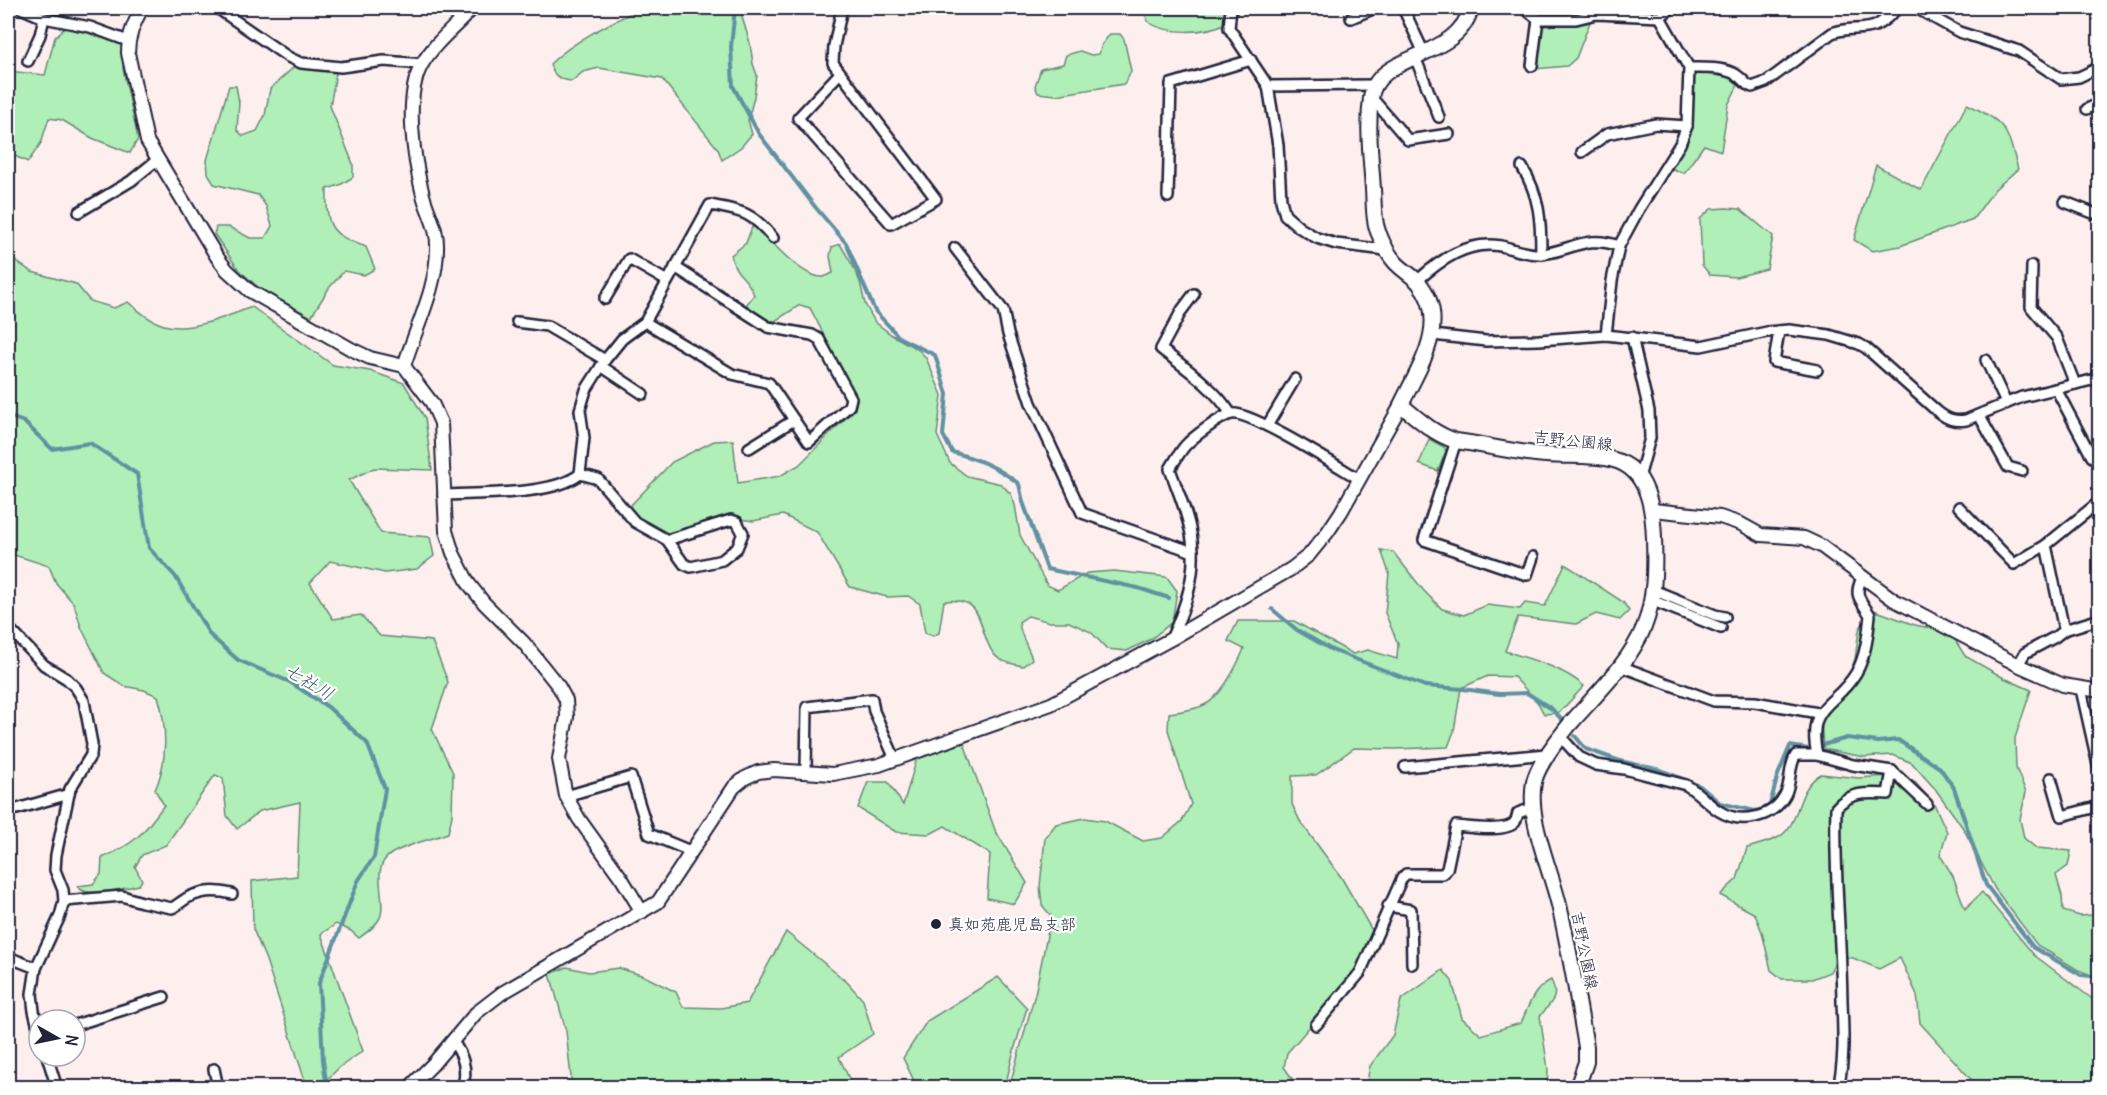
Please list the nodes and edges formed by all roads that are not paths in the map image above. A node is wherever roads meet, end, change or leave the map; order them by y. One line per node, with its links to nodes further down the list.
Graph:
1 (21, 8): 15 (street)
2 (142, 8): 18 (street)
3 (217, 8): 22 (street)
4 (473, 8): 22 (street)
5 (842, 8): 26 (street)
6 (1231, 8): 20 (street)
7 (1375, 8): 16 (street)
8 (1403, 8): 19 (street)
9 (1471, 8): 19 (main road)
10 (1524, 8): 17 (street)
11 (1671, 8): 14 (street)
12 (1898, 8): 25 (street)
13 (1916, 8): 24 (street)
14 (1660, 17): 17 (street); 25 (street)
15 (44, 18): 18 (street); 21 (street)
16 (1351, 18)
17 (1538, 19): 23 (street)
18 (128, 40): 35 (street)
19 (1419, 55): 28 (main road); 31 (street)
20 (1251, 60): 27 (street); 37 (street)
21 (27, 61)
22 (423, 64): 60 (street)
23 (1532, 66)
24 (2100, 67)
25 (1689, 68): 32 (street)
26 (840, 73): 26 (street)
27 (1268, 86): 28 (street); 44 (street)
28 (1372, 91): 33 (street); 44 (main road)
29 (2100, 103): 30 (street)
30 (2087, 109)
31 (1439, 117)
32 (1687, 126): 34 (street); 42 (street)
33 (1449, 134)
34 (1582, 152)
35 (157, 160): 39 (street); 60 (street)
36 (1522, 167): 45 (street)
37 (1168, 197)
38 (2065, 202): 40 (street)
39 (79, 213)
40 (2100, 213)
41 (773, 238): 47 (street)
42 (1619, 246): 45 (street); 55 (street)
43 (955, 248): 86 (street)
44 (1386, 250): 49 (main road)
45 (1541, 254): 49 (street)
46 (2032, 266): 64 (street)
47 (675, 267): 48 (street); 71 (street)
48 (667, 281): 51 (street); 53 (street)
49 (1418, 281): 56 (main road)
50 (1194, 294): 69 (street)
51 (605, 299)
52 (517, 322): 59 (street)
53 (645, 322): 59 (street); 71 (street)
54 (1779, 331): 57 (street); 61 (street); 70 (street)
55 (1606, 335): 56 (street); 57 (street)
56 (1433, 336): 68 (main road)
57 (1632, 337): 78 (street)
58 (1986, 360): 67 (street)
59 (603, 363): 66 (street); 77 (street)
60 (404, 366): 80 (street)
61 (1817, 370)
62 (2100, 378): 64 (street)
63 (1295, 379): 72 (street)
64 (2075, 384): 65 (street)
65 (2056, 389): 67 (street); 75 (street)
66 (643, 394)
67 (2006, 404): 70 (street)
68 (1401, 405): 73 (main road, 吉野公園線); 79 (street)
69 (1231, 414): 72 (street); 86 (street)
70 (1979, 415): 76 (street)
71 (794, 420): 74 (street)
72 (1266, 426): 79 (street)
73 (1456, 441): 78 (main road, 吉野公園線); 87 (street)
74 (749, 448)
75 (2092, 456)
76 (2022, 471)
77 (580, 474): 80 (street); 84 (street)
78 (1639, 478): 83 (main road, 吉野公園線)
79 (1359, 479): 95 (street)
80 (443, 495): 111 (street)
81 (2100, 505): 85 (street)
82 (1959, 507): 85 (street)
83 (1653, 510): 88 (street); 89 (main road, 吉野公園線)
84 (667, 540): 84 (street)
85 (2046, 545): 94 (street)
86 (1193, 552): 95 (street)
87 (1533, 557)
88 (1863, 576): 96 (street); 100 (street)
89 (1652, 595): 90 (street); 93 (street); 97 (main road, 吉野公園線)
90 (1725, 617)
91 (2100, 619): 94 (street)
92 (8, 627): 110 (street)
93 (1721, 628)
94 (2064, 630): 96 (street)
95 (1171, 639): 104 (street)
96 (2018, 665): 98 (street)
97 (1620, 666): 100 (street); 101 (main road, 吉野公園線)
98 (2080, 688): 99 (street); 108 (street)
99 (2100, 691)
100 (1818, 713): 103 (street)
101 (1560, 736): 102 (main road, 吉野公園線); 103 (street)
102 (1548, 754): 105 (street); 114 (main road, 吉野公園線)
103 (1817, 755): 106 (street)
104 (896, 759): 107 (street); 107 (street)
105 (1405, 767)
106 (1892, 771): 112 (street); 136 (street)
107 (806, 772): 116 (street)
108 (2100, 774)
109 (2051, 778): 113 (street)
110 (69, 795): 115 (street); 118 (street)
111 (566, 796): 116 (street); 120 (street)
112 (1928, 804)
113 (2100, 806)
114 (1532, 808): 119 (street); 135 (main road, 吉野公園線)
115 (8, 809)
116 (690, 851): 120 (street)
117 (232, 894): 118 (street)
118 (64, 901): 123 (street)
119 (1388, 906): 122 (street); 127 (street)
120 (642, 912): 128 (street)
121 (8, 957): 123 (street)
122 (1412, 964)
123 (36, 968): 125 (street)
124 (164, 997): 126 (street)
125 (34, 1008)
126 (87, 1021)
127 (1316, 1024)
128 (452, 1040): 133 (street); 134 (street)
129 (51, 1068): 131 (street)
130 (214, 1069): 132 (street)
131 (57, 1088)
132 (218, 1088)
133 (409, 1088)
134 (462, 1088)
135 (1577, 1088)
136 (1838, 1088)

